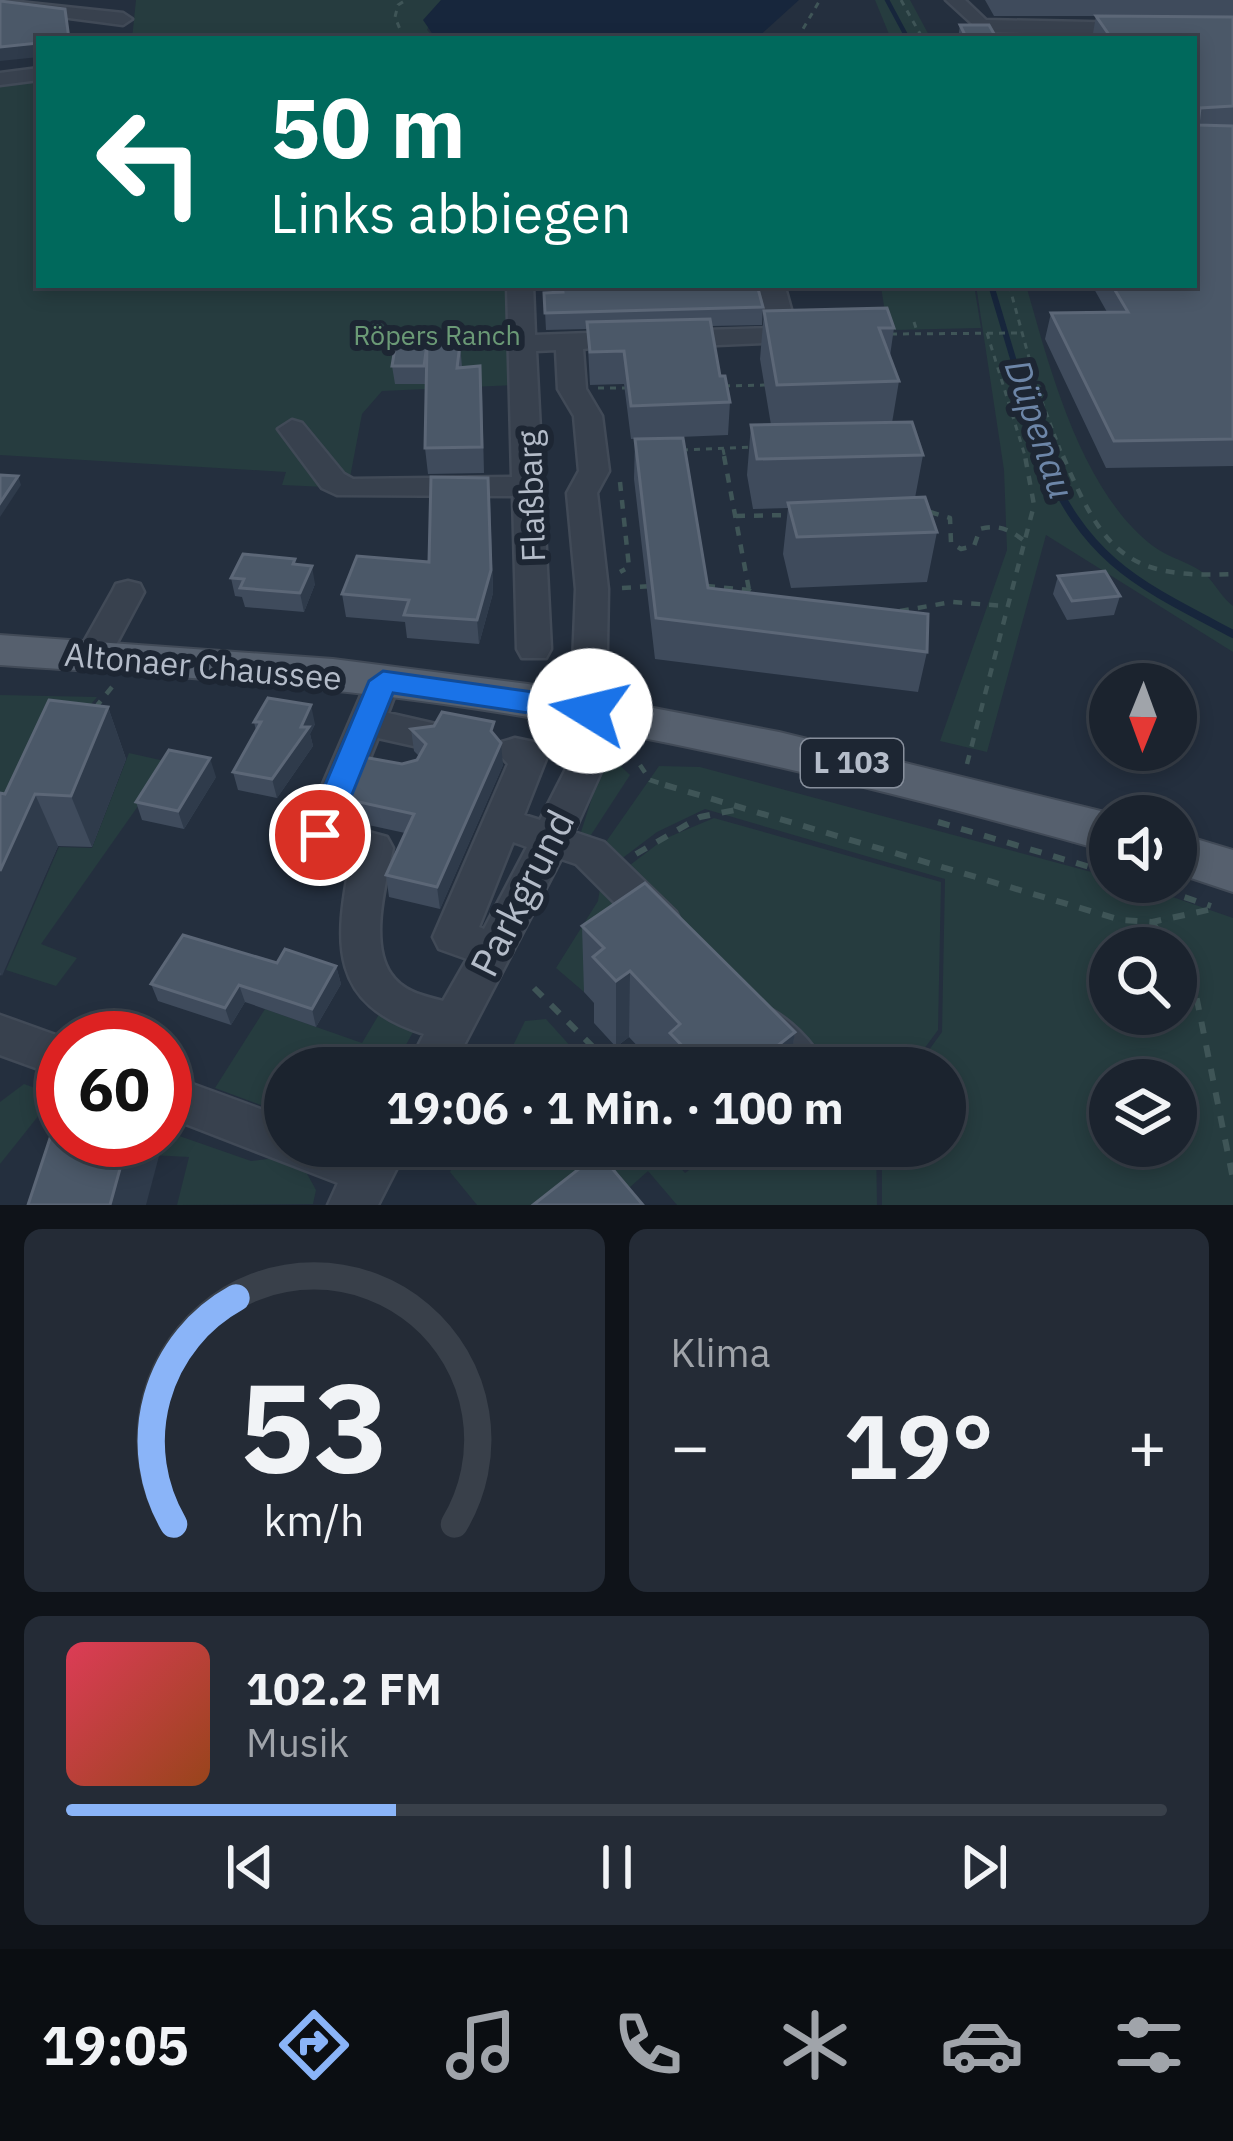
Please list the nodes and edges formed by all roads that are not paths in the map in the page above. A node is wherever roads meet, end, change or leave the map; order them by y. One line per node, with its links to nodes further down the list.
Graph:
1 (956, 0): 5 (street)
2 (0, 4): 3 (street)
3 (124, 19)
4 (1164, 28): 5 (street)
5 (1013, 33)
6 (36, 74): 7 (street)
7 (0, 79)
8 (520, 288): 13 (street, Flaßbarg)
9 (773, 291): 11 (street)
10 (827, 335): 11 (street)
11 (785, 336): 12 (street)
12 (568, 342): 13 (street); 16 (street, Flaßbarg)
13 (524, 343): 15 (street, Flaßbarg)
14 (292, 429): 15 (street)
15 (530, 486): 17 (street, Flaßbarg)
16 (592, 585): 17 (street); 22 (street, Flaßbarg)
17 (535, 590): 19 (street, Flaßbarg)
18 (128, 592): 21 (street)
19 (534, 649)
20 (0, 650): 21 (main road, Altonaer Chaussee / L 103)
21 (102, 671): 23 (main road, Altonaer Chaussee / L 103)
22 (590, 711): 23 (main road, Altonaer Chaussee / L 103); 24 (main road, Altonaer Chaussee / L 103); 25 (street, Parkgrund)
23 (385, 735): 31 (street)
24 (1089, 826)
25 (549, 842): 28 (street, Parkgrund); 28 (street); 29 (street)
26 (1197, 868): 27 (main road)
27 (1225, 889)
28 (494, 950): 31 (street, Parkgrund)
29 (691, 954)
30 (740, 1003): 34 (street)
31 (453, 1024): 33 (street, Parkgrund)
32 (0, 1035): 35 (street)
33 (440, 1047)
34 (783, 1047)
35 (36, 1048)
36 (192, 1105): 37 (street)
37 (264, 1132)

